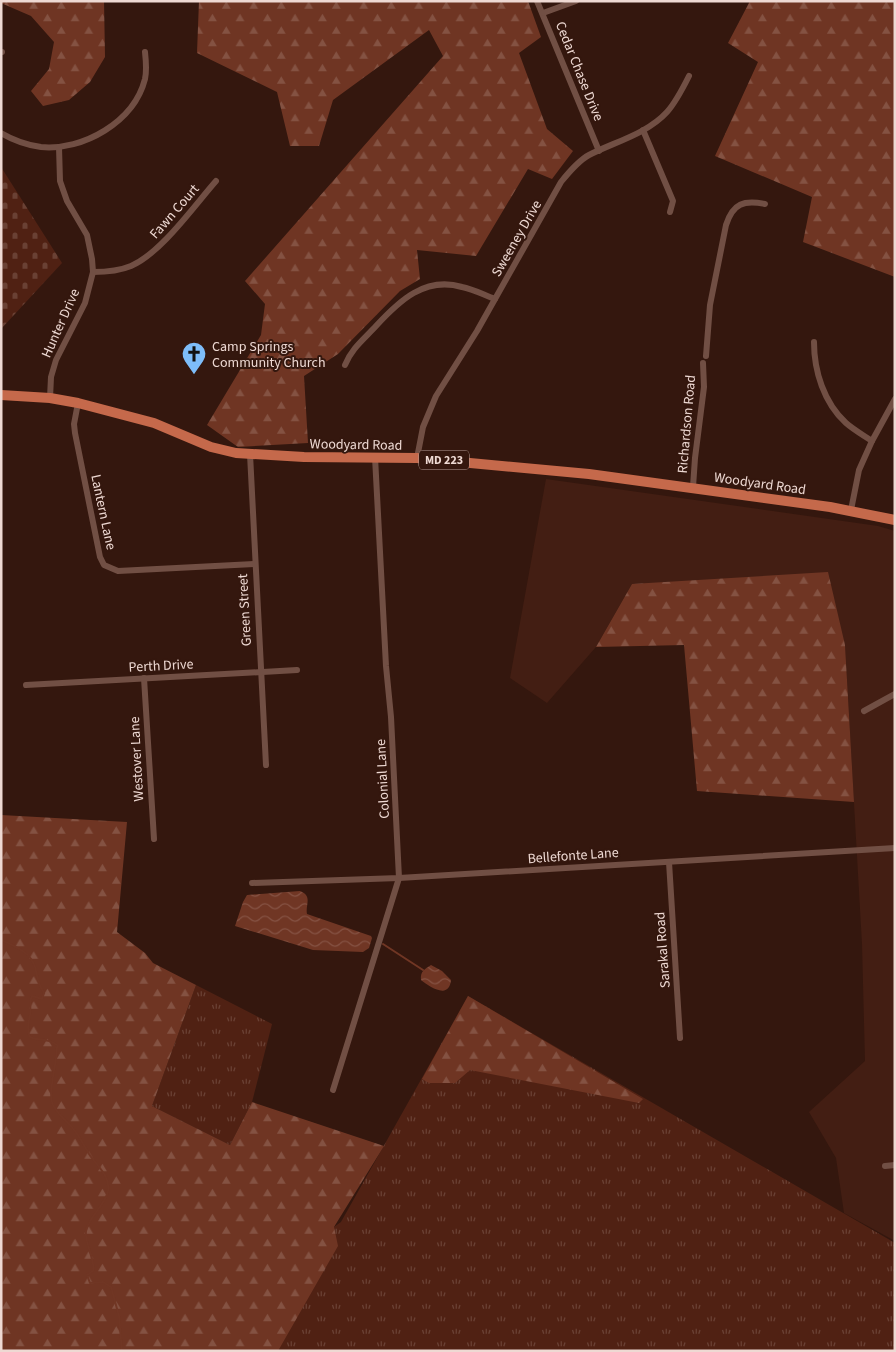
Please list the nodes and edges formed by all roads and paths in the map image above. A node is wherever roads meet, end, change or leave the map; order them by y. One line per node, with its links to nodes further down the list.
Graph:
1 (537, 1): 3 (street, Cedar Chase Drive)
2 (576, 1): 3 (street)
3 (543, 13): 9 (street, Cedar Chase Drive)
4 (145, 52): 8 (street)
5 (689, 76): 6 (street, Sweeney Drive)
6 (643, 130): 9 (street, Sweeney Drive); 12 (street)
7 (1, 133): 8 (street)
8 (59, 146): 13 (street, Hunter Drive)
9 (599, 151): 14 (street, Sweeney Drive)
10 (216, 181): 13 (street, Fawn Court)
11 (765, 204): 16 (street)
12 (670, 212)
13 (93, 272): 20 (street, Hunter Drive)
14 (495, 299): 18 (street); 26 (street, Sweeney Drive)
15 (814, 342): 23 (street)
16 (706, 356)
17 (703, 362): 27 (street, Richardson Road)
18 (345, 365)
19 (1, 395): 20 (main road, Woodyard Road / MD 223)
20 (50, 398): 22 (main road, Woodyard Road / MD 223)
21 (895, 399): 23 (street)
22 (78, 403): 24 (main road, Woodyard Road / MD 223); 30 (street, Lantern Lane)
23 (872, 441): 28 (street)
24 (250, 454): 25 (main road, Woodyard Road / MD 223); 30 (street, Green Street)
25 (375, 457): 26 (main road, Woodyard Road / MD 223); 41 (street, Colonial Lane)
26 (417, 458): 27 (main road, Woodyard Road / MD 223)
27 (693, 487): 28 (main road, Woodyard Road / MD 223)
28 (851, 510): 29 (main road, Woodyard Road / MD 223)
29 (895, 520)
30 (254, 564): 32 (street, Green Street)
31 (297, 670): 32 (street, Perth Drive)
32 (260, 672): 33 (street, Perth Drive); 37 (street, Green Street)
33 (144, 678): 34 (street, Perth Drive); 38 (street, Westover Lane)
34 (26, 685)
35 (895, 694): 36 (street)
36 (864, 711)
37 (266, 765)
38 (154, 839)
39 (895, 848): 40 (street, Bellefonte Lane)
40 (669, 862): 41 (street, Bellefonte Lane); 43 (street, Sarakal Road)
41 (399, 878): 42 (street, Bellefonte Lane); 44 (street, Colonial Lane)
42 (252, 883)
43 (680, 1038)
44 (333, 1090)
45 (895, 1165): 46 (street)
46 (885, 1166)

